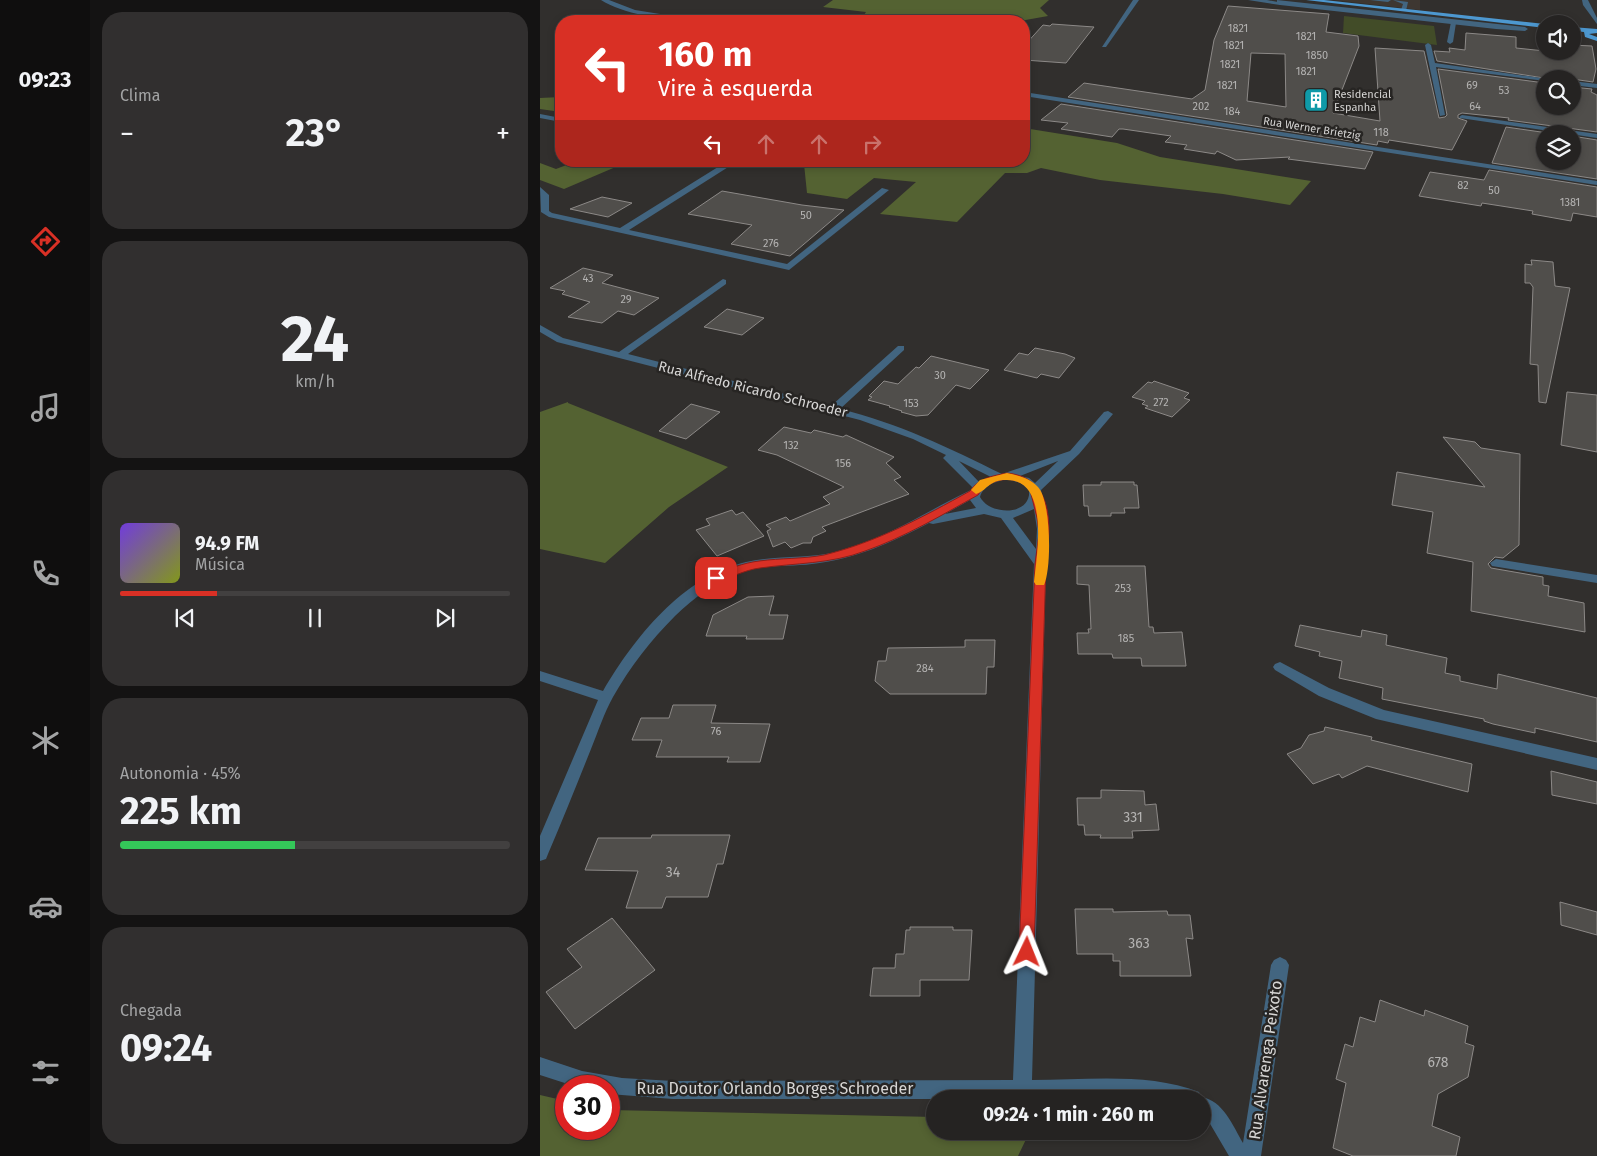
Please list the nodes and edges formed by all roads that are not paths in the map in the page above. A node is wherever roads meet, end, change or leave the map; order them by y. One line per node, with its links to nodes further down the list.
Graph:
1 (604, 0): 11 (street)
2 (1136, 0): 25 (street)
3 (1251, 0): 9 (street)
4 (1309, 0): 10 (main road)
5 (1373, 0): 6 (street)
6 (1388, 0)
7 (1396, 0): 10 (street)
8 (1585, 0): 13 (street)
9 (1280, 2): 14 (street)
10 (1404, 10): 12 (main road)
11 (655, 15)
12 (1486, 19): 15 (main road); 17 (main road)
13 (1597, 22)
14 (1453, 23): 17 (street); 23 (street)
15 (1536, 25)
16 (1536, 27): 17 (main road)
17 (1525, 29): 19 (main road)
18 (1581, 30): 20 (main road)
19 (1536, 31)
20 (1594, 31): 22 (main road)
21 (1581, 37): 22 (main road)
22 (1597, 39)
23 (1450, 42)
24 (1428, 45): 26 (street)
25 (1104, 46)
26 (1432, 65): 27 (street); 31 (street)
27 (1536, 78)
28 (1581, 84): 29 (street)
29 (1597, 86)
30 (1030, 95): 37 (street, Rua Werner Brietzig)
31 (1442, 115)
32 (540, 116): 34 (street)
33 (1462, 117): 35 (street)
34 (555, 119)
35 (1597, 136)
36 (724, 167): 40 (street)
37 (1597, 183)
38 (540, 189): 40 (street)
39 (885, 190): 40 (street)
40 (621, 231)
41 (723, 282): 46 (street)
42 (540, 328): 43 (street, Rua Alfredo Ricardo Schroeder)
43 (560, 340): 44 (street, Rua Alfredo Ricardo Schroeder); 46 (street, Rua Alfredo Ricardo Schroeder)
44 (540, 341)
45 (901, 348): 47 (street)
46 (621, 355): 47 (street, Rua Alfredo Ricardo Schroeder)
47 (834, 409): 49 (street, Rua Alfredo Ricardo Schroeder)
48 (1108, 414): 50 (street)
49 (942, 451): 51 (street, Rua Alfredo Ricardo Schroeder); 52 (street, Rua Alfredo Ricardo Schroeder)
50 (1075, 452): 51 (street); 53 (street)
51 (1003, 477): 52 (street); 53 (street)
52 (976, 490): 54 (street); 56 (street)
53 (1036, 492): 55 (street); 58 (street)
54 (984, 510): 55 (street); 56 (street)
55 (1004, 514): 58 (street)
56 (920, 523): 62 (street)
57 (1496, 563): 59 (street)
58 (1040, 564): 67 (street)
59 (1597, 579)
60 (1280, 667): 63 (street)
61 (540, 676): 62 (street)
62 (606, 697): 64 (street)
63 (1597, 764)
64 (540, 854)
65 (1280, 965): 71 (street, Rua Alvarenga Peixoto)
66 (540, 1066): 67 (street, Rua Doutor Orlando Borges Schroeder)
67 (1022, 1088): 68 (street, Rua Doutor Orlando Borges Schroeder)
68 (1159, 1090)
69 (1211, 1112): 70 (street)
70 (1240, 1156)
71 (1251, 1156)

